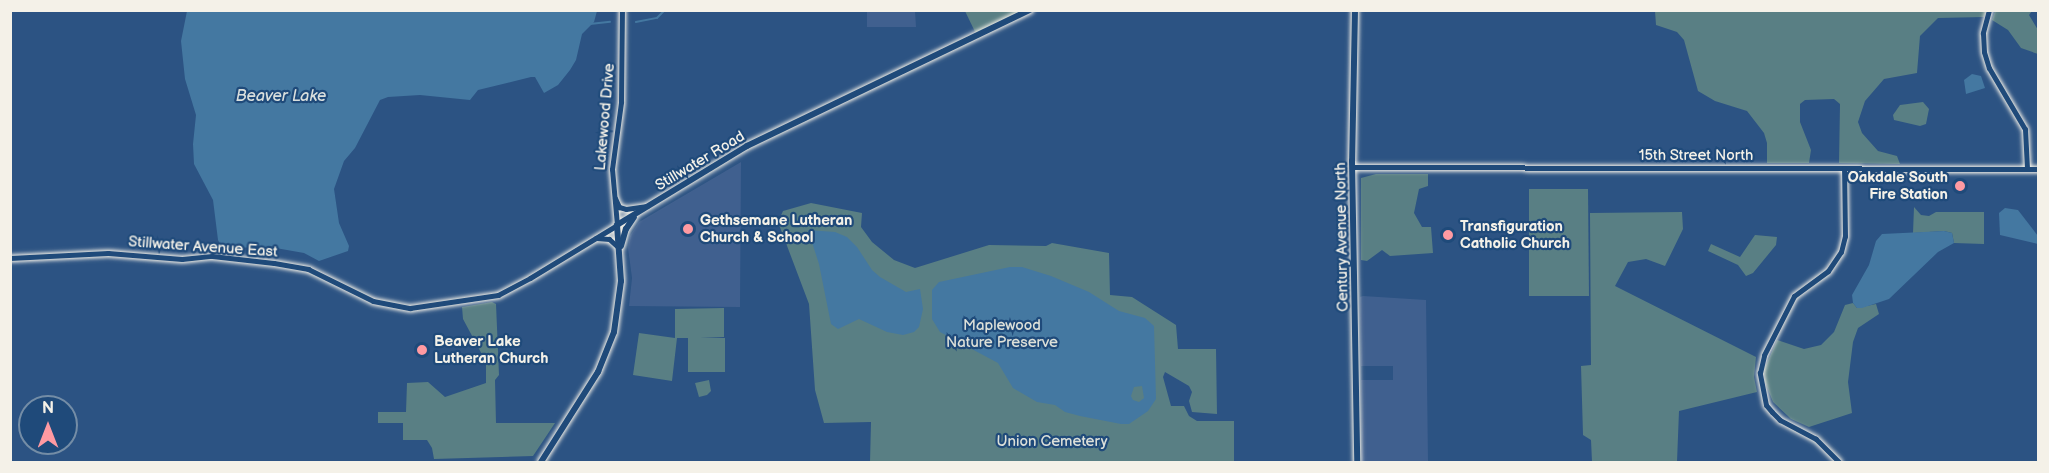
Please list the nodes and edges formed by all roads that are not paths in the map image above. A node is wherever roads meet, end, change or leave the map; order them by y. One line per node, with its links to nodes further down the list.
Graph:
1 (622, 10): 9 (street, Lakewood Drive)
2 (1030, 10): 10 (main road, Stillwater Road)
3 (1355, 10): 5 (main road, Century Avenue North)
4 (1989, 10): 7 (street)
5 (1353, 167): 6 (street, 15th Street North); 17 (main road, Century Avenue North)
6 (1844, 168): 7 (street, 15th Street North); 18 (street)
7 (2027, 169): 8 (street, 15th Street North)
8 (2038, 169)
9 (612, 191): 10 (street); 12 (street, Lakewood Drive)
10 (649, 205): 11 (main road, Stillwater Road)
11 (639, 211): 12 (main road, Stillwater Road); 14 (main road)
12 (616, 225): 13 (street, Stillwater Avenue East); 14 (main road)
13 (594, 238): 14 (street); 15 (street, Stillwater Avenue East)
14 (620, 249): 16 (main road)
15 (10, 258)
16 (541, 462)
17 (1357, 462)
18 (1839, 462)

